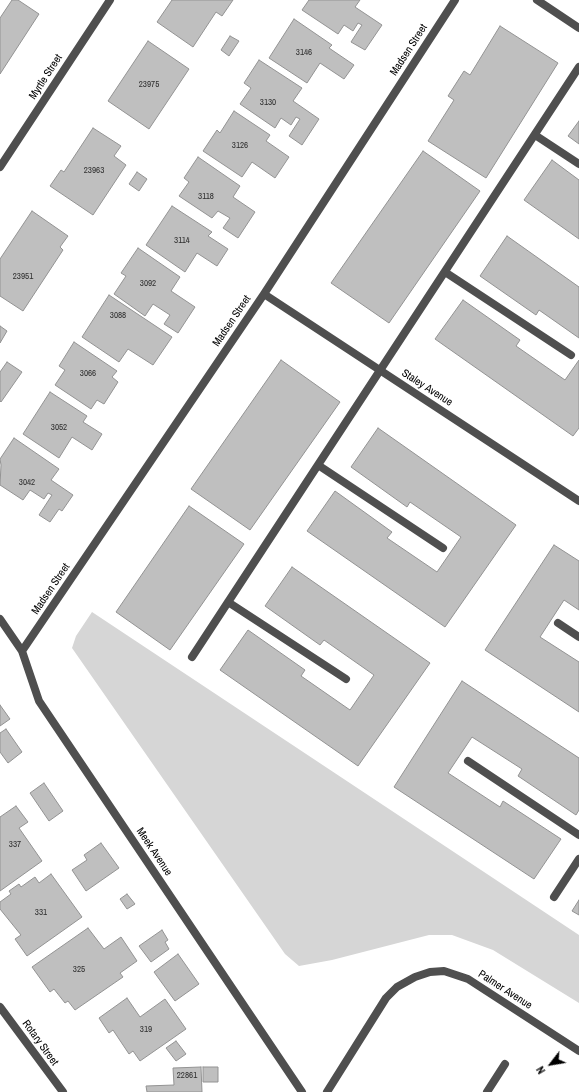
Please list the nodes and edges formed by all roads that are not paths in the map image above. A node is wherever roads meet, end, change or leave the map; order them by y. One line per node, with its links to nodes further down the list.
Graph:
1 (110, 0): 8 (street, Myrtle Street)
2 (455, 0): 10 (street, Madsen Street)
3 (537, 0): 4 (street)
4 (579, 28)
5 (579, 67): 6 (street)
6 (535, 135): 7 (street); 9 (street)
7 (579, 164)
8 (0, 167)
9 (445, 272): 11 (street); 12 (street)
10 (264, 294): 12 (street, Staley Avenue); 20 (street, Madsen Street)
11 (571, 354)
12 (381, 371): 13 (street); 14 (street, Staley Avenue)
13 (318, 465): 15 (street); 16 (street)
14 (579, 501)
15 (444, 548)
16 (228, 602): 21 (street); 22 (street)
17 (0, 619): 20 (street, Meek Avenue)
18 (558, 623): 19 (street)
19 (579, 637)
20 (22, 651): 31 (street, Meek Avenue)
21 (192, 657)
22 (346, 678)
23 (468, 761): 24 (street)
24 (579, 835)
25 (579, 859): 26 (street)
26 (554, 897)
27 (0, 1007): 30 (street, Rotary Street)
28 (579, 1051): 32 (street, Palmer Avenue)
29 (505, 1064): 33 (street)
30 (63, 1092)
31 (302, 1092)
32 (327, 1092)
33 (487, 1092)

